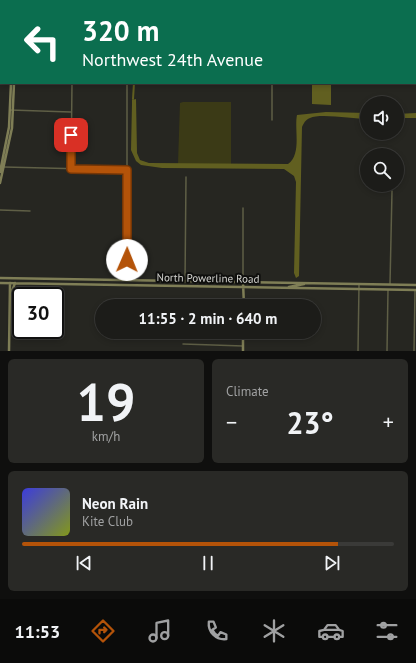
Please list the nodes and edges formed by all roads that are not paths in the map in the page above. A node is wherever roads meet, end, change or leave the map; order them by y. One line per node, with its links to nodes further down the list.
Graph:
1 (11, 84): 6 (main road)
2 (14, 84): 6 (main road)
3 (72, 84): 7 (street)
4 (127, 84): 12 (street)
5 (272, 84): 8 (street)
6 (12, 110): 7 (street); 9 (main road); 10 (main road)
7 (71, 112): 11 (street)
8 (272, 120)
9 (5, 150): 10 (main road); 13 (main road)
10 (4, 167): 11 (street); 13 (main road)
11 (71, 169): 12 (street)
12 (127, 170): 23 (street)
13 (1, 173): 15 (main road)
14 (186, 177): 24 (street)
15 (0, 183)
16 (392, 192): 32 (street)
17 (243, 208): 26 (street)
18 (0, 210): 19 (street)
19 (30, 211)
20 (0, 278): 21 (main road, North Powerline Road)
21 (9, 278): 22 (main road, North Powerline Road); 27 (main road)
22 (20, 279): 23 (main road, North Powerline Road); 28 (main road)
23 (127, 280): 24 (main road, North Powerline Road)
24 (186, 282): 25 (main road, North Powerline Road); 34 (main road)
25 (191, 282): 26 (main road, North Powerline Road); 35 (main road)
26 (243, 282): 30 (main road, North Powerline Road); 36 (main road)
27 (1, 283): 28 (main road, North Powerline Road)
28 (10, 283): 29 (main road, North Powerline Road); 42 (main road)
29 (15, 283): 34 (main road, North Powerline Road); 42 (main road)
30 (304, 283): 31 (main road, North Powerline Road); 37 (main road)
31 (359, 284): 32 (main road, North Powerline Road); 38 (street)
32 (390, 284): 33 (main road, North Powerline Road)
33 (416, 285): 40 (main road)
34 (179, 286): 35 (main road, North Powerline Road)
35 (185, 286): 36 (main road, North Powerline Road)
36 (242, 286): 37 (main road, North Powerline Road); 43 (main road)
37 (288, 287): 38 (main road, North Powerline Road)
38 (359, 289): 39 (main road, North Powerline Road); 49 (street)
39 (388, 290): 40 (main road, North Powerline Road); 50 (street)
40 (410, 290): 41 (main road, North Powerline Road)
41 (416, 290): 51 (street)
42 (10, 298): 47 (main road)
43 (243, 299)
44 (243, 339): 46 (main road)
45 (183, 344): 46 (street)
46 (243, 346): 48 (main road)
47 (9, 351)
48 (243, 351)
49 (358, 351)
50 (387, 351)
51 (414, 351)

